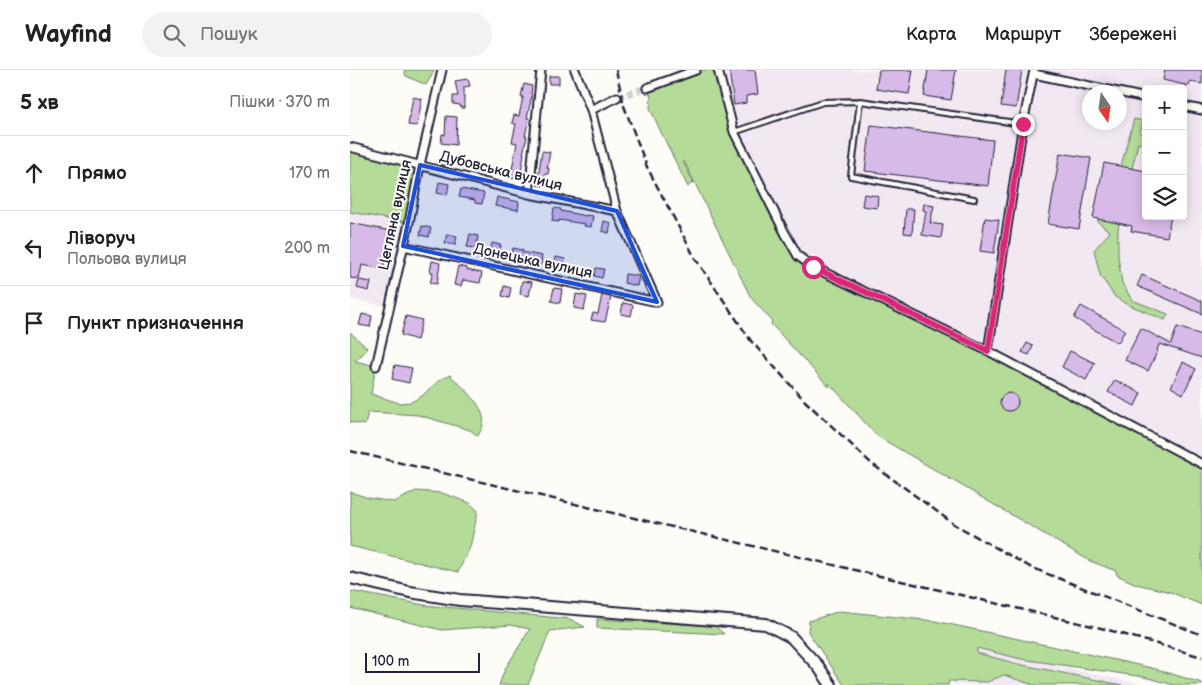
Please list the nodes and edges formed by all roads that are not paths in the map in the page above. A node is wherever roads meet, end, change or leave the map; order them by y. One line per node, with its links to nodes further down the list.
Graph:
1 (442, 70): 17 (street, Цегляна вулиця)
2 (541, 70): 18 (street)
3 (575, 70): 12 (street)
4 (696, 70): 7 (street)
5 (718, 70): 15 (street)
6 (1034, 72): 9 (street); 14 (street)
7 (647, 88)
8 (617, 97): 12 (street)
9 (1142, 97)
10 (860, 101): 14 (lane); 15 (lane); 19 (lane)
11 (1187, 107): 13 (street)
12 (591, 110): 20 (street)
13 (1202, 110)
14 (1023, 124): 22 (street)
15 (734, 132): 22 (street)
16 (350, 147): 17 (street, Дубовська вулиця)
17 (420, 165): 18 (street, Дубовська вулиця); 21 (street, Цегляна вулиця)
18 (529, 194): 20 (street, Дубовська вулиця)
19 (974, 199)
20 (617, 211): 21 (street, Донецька вулиця)
21 (403, 246): 23 (street, Цегляна вулиця)
22 (988, 351): 24 (street)
23 (376, 366)
24 (1202, 464)
25 (350, 578): 26 (main road)
26 (831, 685)

